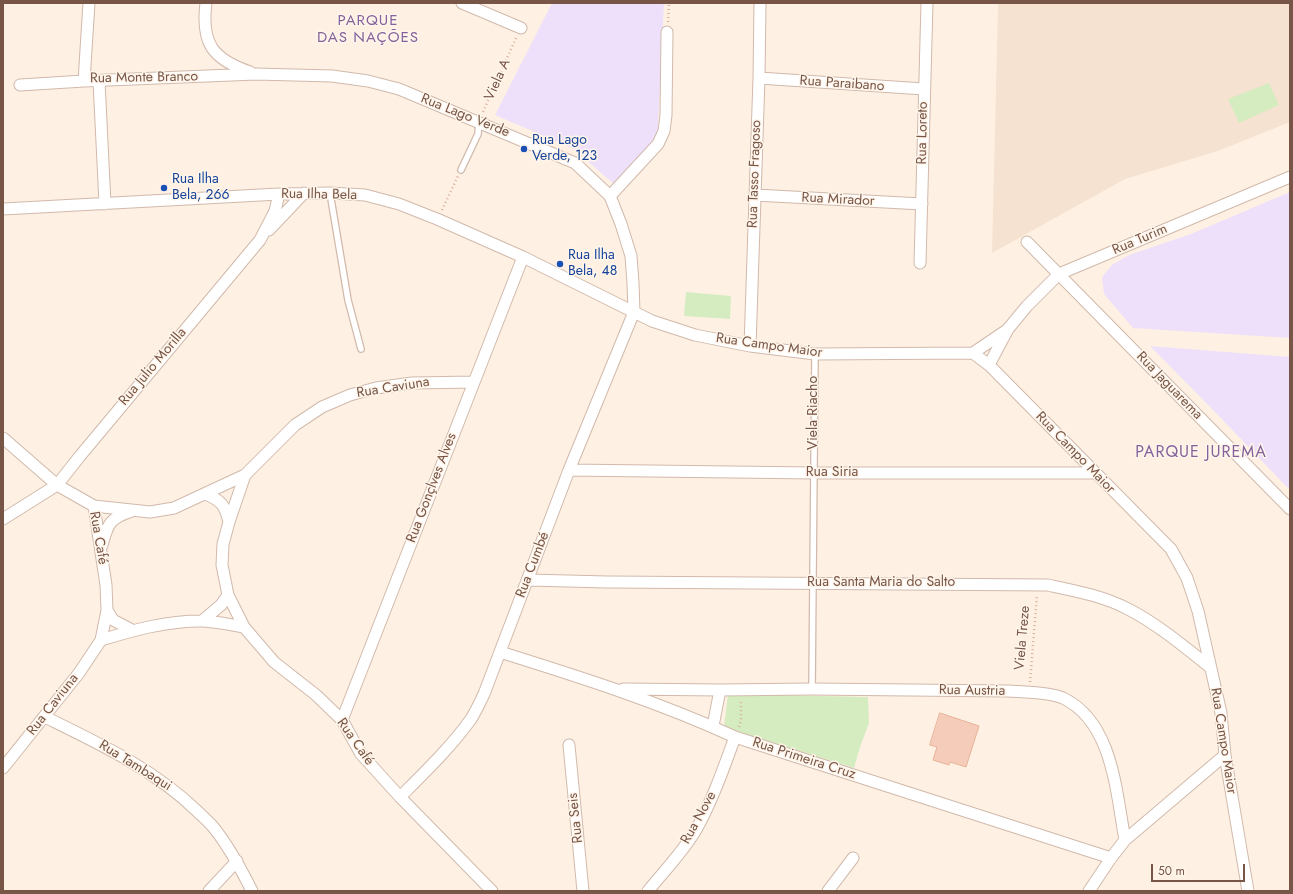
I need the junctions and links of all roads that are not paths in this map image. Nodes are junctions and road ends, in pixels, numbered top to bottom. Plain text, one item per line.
1 (89, 3) edge
2 (206, 3) edge
3 (462, 3) edge
4 (760, 3) edge
5 (927, 3) edge
6 (521, 28) road end
7 (667, 32) road end
8 (256, 74) junction
9 (759, 78) junction
10 (99, 81) junction
11 (84, 82) junction
12 (20, 84) dead end
13 (924, 89) junction
14 (479, 122) junction
15 (461, 170) road end
16 (1290, 177) edge
17 (304, 193) junction
18 (330, 193) junction
19 (279, 194) junction
20 (755, 195) junction
21 (610, 196) junction
22 (105, 204) junction
23 (922, 204) junction
24 (3, 209) edge
25 (260, 240) junction
26 (1027, 242) dead end
27 (524, 257) junction
28 (920, 263) dead end
29 (1059, 274) junction
30 (634, 312) junction
31 (1008, 329) junction
32 (750, 346) junction
33 (361, 349) dead end
34 (973, 353) junction
35 (815, 354) junction
36 (989, 365) junction
37 (474, 382) junction
38 (3, 438) edge
39 (569, 470) junction
40 (814, 473) junction
41 (1095, 473) junction
42 (245, 475) junction
43 (57, 485) junction
44 (205, 494) junction
45 (1278, 498) junction
46 (1290, 498) edge
47 (94, 506) junction
48 (1290, 509) edge
49 (134, 510) junction
50 (3, 519) edge
51 (229, 522) junction
52 (101, 549) junction
53 (528, 580) junction
54 (812, 583) junction
55 (228, 595) junction
56 (107, 610) junction
57 (202, 621) junction
58 (244, 627) junction
59 (132, 630) junction
60 (101, 640) junction
61 (500, 652) junction
62 (1211, 668) junction
63 (616, 689) junction
64 (812, 689) junction
65 (720, 690) junction
66 (44, 717) junction
67 (342, 720) junction
68 (712, 726) junction
69 (735, 737) junction
70 (569, 744) dead end
71 (1225, 755) junction
72 (3, 768) edge
73 (400, 797) junction
74 (1125, 840) junction
75 (853, 858) dead end
76 (1111, 858) junction
77 (237, 861) junction
78 (209, 891) edge
79 (252, 891) edge
80 (492, 891) edge
81 (583, 891) edge
82 (648, 891) edge
83 (828, 891) edge
84 (1089, 891) edge
85 (1248, 891) edge

1 - 11 street, Rua Monte Branco
2 - 8 street
3 - 6 street
4 - 9 street, Rua Tasso Fragoso
5 - 13 street, Rua Loreto
7 - 21 street
8 - 10 street, Rua Monte Branco
8 - 14 street, Rua Lago Verde
9 - 13 street, Rua Paraibano
9 - 20 street, Rua Tasso Fragoso
10 - 11 street, Rua Monte Branco
10 - 22 street
11 - 12 street
13 - 23 street, Rua Loreto
14 - 15 lane
14 - 21 street, Rua Lago Verde
16 - 29 street, Rua Turim
17 - 18 street, Rua Ilha Bela
17 - 19 street, Rua Ilha Bela
17 - 25 street
18 - 27 street, Rua Ilha Bela
18 - 33 lane
19 - 22 street, Rua Ilha Bela
19 - 25 street, Rua Julio Morilla
20 - 23 street, Rua Mirador
20 - 32 street, Rua Tasso Fragoso
21 - 30 street, Rua Lago Verde
22 - 24 street, Rua Ilha Bela
23 - 28 street, Rua Loreto
25 - 43 street, Rua Julio Morilla
26 - 29 street, Rua Jaguarema
27 - 30 street, Rua Ilha Bela
27 - 37 street, Rua Gonçlves Alves
29 - 31 street, Rua Turim
29 - 45 street, Rua Jaguarema
30 - 32 street, Rua Campo Maior
30 - 39 street, Rua Cumbé
31 - 34 street, Rua Turim
31 - 36 street, Rua Turim
32 - 35 street, Rua Campo Maior
34 - 35 street, Rua Campo Maior
34 - 36 street, Rua Campo Maior
35 - 40 lane, Viela Riacho
36 - 41 street, Rua Campo Maior
37 - 42 street, Rua Caviuna
37 - 67 street, Rua Gonçlves Alves
38 - 43 street, Rua Café
39 - 40 street, Rua Siria
39 - 53 street, Rua Cumbé
40 - 41 street, Rua Siria
40 - 54 lane, Viela Riacho
41 - 62 street, Rua Campo Maior
42 - 44 street, Rua Caviuna
42 - 51 street, Rua Caviuna
43 - 47 street, Rua Café
43 - 50 street, Rua Julio Morilla
44 - 49 street, Rua Caviuna
44 - 51 street
45 - 46 street
45 - 48 street, Rua Jaguarema
47 - 49 street, Rua Caviuna
47 - 52 street, Rua Café
49 - 52 street, Rua Caviuna
51 - 55 street, Rua Caviuna
52 - 56 street, Rua Café
53 - 54 street, Rua Santa Maria do Salto
53 - 61 street, Rua Cumbé
54 - 62 street, Rua Santa Maria do Salto
54 - 64 lane, Viela Riacho
55 - 57 street
55 - 58 street, Rua Caviuna
56 - 59 street
56 - 60 street, Rua Café
57 - 58 street
57 - 59 street
58 - 67 street, Rua Café
59 - 60 street
60 - 66 street, Rua Caviuna
61 - 63 street, Rua Primeira Cruz
61 - 73 street, Rua Cumbé
62 - 71 street, Rua Campo Maior
63 - 65 street, Rua Austria
63 - 68 street, Rua Primeira Cruz
64 - 65 street, Rua Austria
64 - 74 street, Rua Austria
65 - 68 street
66 - 72 street, Rua Caviuna
66 - 77 street, Rua Tambaqui
67 - 73 street, Rua Café
68 - 69 street, Rua Primeira Cruz
69 - 76 street, Rua Primeira Cruz
69 - 82 street, Rua Nove
70 - 81 street, Rua Seis
71 - 74 street
71 - 85 street, Rua Campo Maior
73 - 80 street, Rua Café
74 - 76 street
75 - 83 street
76 - 84 street
77 - 78 street
77 - 79 street, Rua Tambaqui

